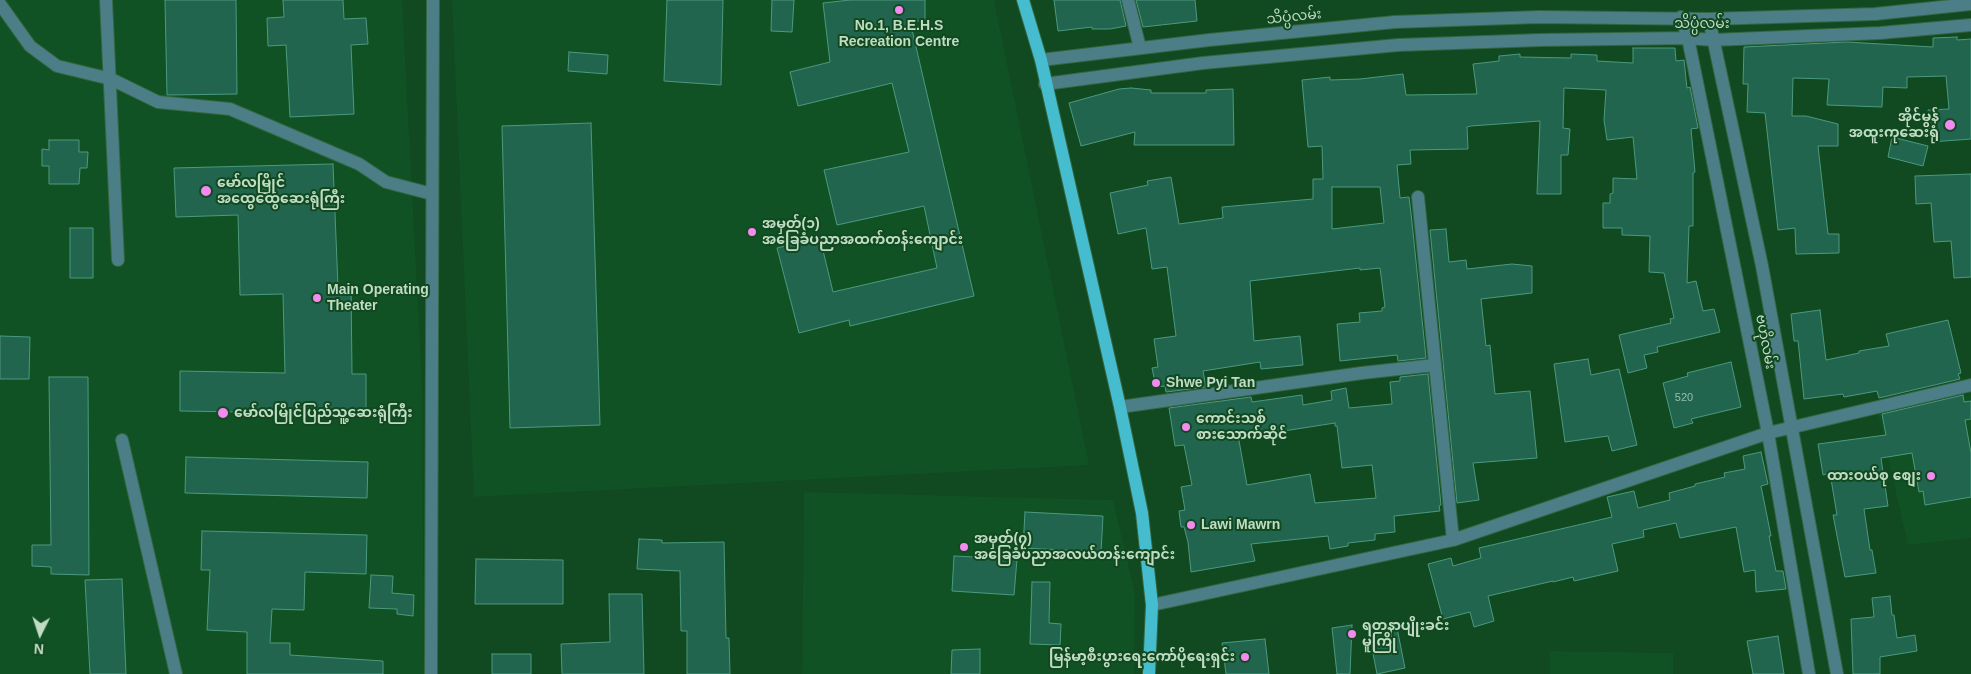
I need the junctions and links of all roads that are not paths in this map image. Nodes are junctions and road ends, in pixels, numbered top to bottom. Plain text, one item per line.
1 (106, 0) edge
2 (433, 0) edge
3 (1023, 0) edge
4 (1128, 0) edge
5 (0, 4) edge
6 (1971, 4) edge
7 (1681, 17) junction
8 (1709, 19) junction
9 (1971, 25) edge
10 (1688, 38) junction
11 (1713, 40) junction
12 (1140, 48) junction
13 (1041, 60) junction
14 (111, 79) junction
15 (1045, 84) junction
16 (432, 194) junction
17 (1418, 197) dead end
18 (118, 260) dead end
19 (1435, 365) junction
20 (1971, 385) edge
21 (1120, 407) junction
22 (1791, 428) junction
23 (1768, 433) junction
24 (122, 440) dead end
25 (1453, 540) junction
26 (1152, 605) junction
27 (176, 674) edge
28 (431, 674) edge
29 (1149, 674) edge
30 (1809, 674) edge
31 (1837, 674) edge

1 - 14 street
2 - 16 street
3 - 13 main road
4 - 12 street
5 - 14 street
6 - 8 street, သိပ္ပံလမ်း
7 - 8 street, သိပ္ပံလမ်း
7 - 10 street, ဗဟိုလမ်း
7 - 12 street, သိပ္ပံလမ်း
8 - 11 street, ဗဟိုလမ်း
9 - 11 street, သိပ္ပံလမ်း
10 - 11 street, သိပ္ပံလမ်း
10 - 15 street, သိပ္ပံလမ်း
10 - 23 street, ဗဟိုလမ်း
11 - 22 street, ဗဟိုလမ်း
12 - 13 street, သိပ္ပံလမ်း
13 - 15 main road
14 - 16 street
14 - 18 street
15 - 21 main road
16 - 28 street
17 - 19 street
19 - 21 street
19 - 25 street
20 - 22 street
21 - 26 main road
22 - 23 street
22 - 31 street, ဗဟိုလမ်း
23 - 25 street
23 - 30 street, ဗဟိုလမ်း
24 - 27 street
25 - 26 street
26 - 29 main road

